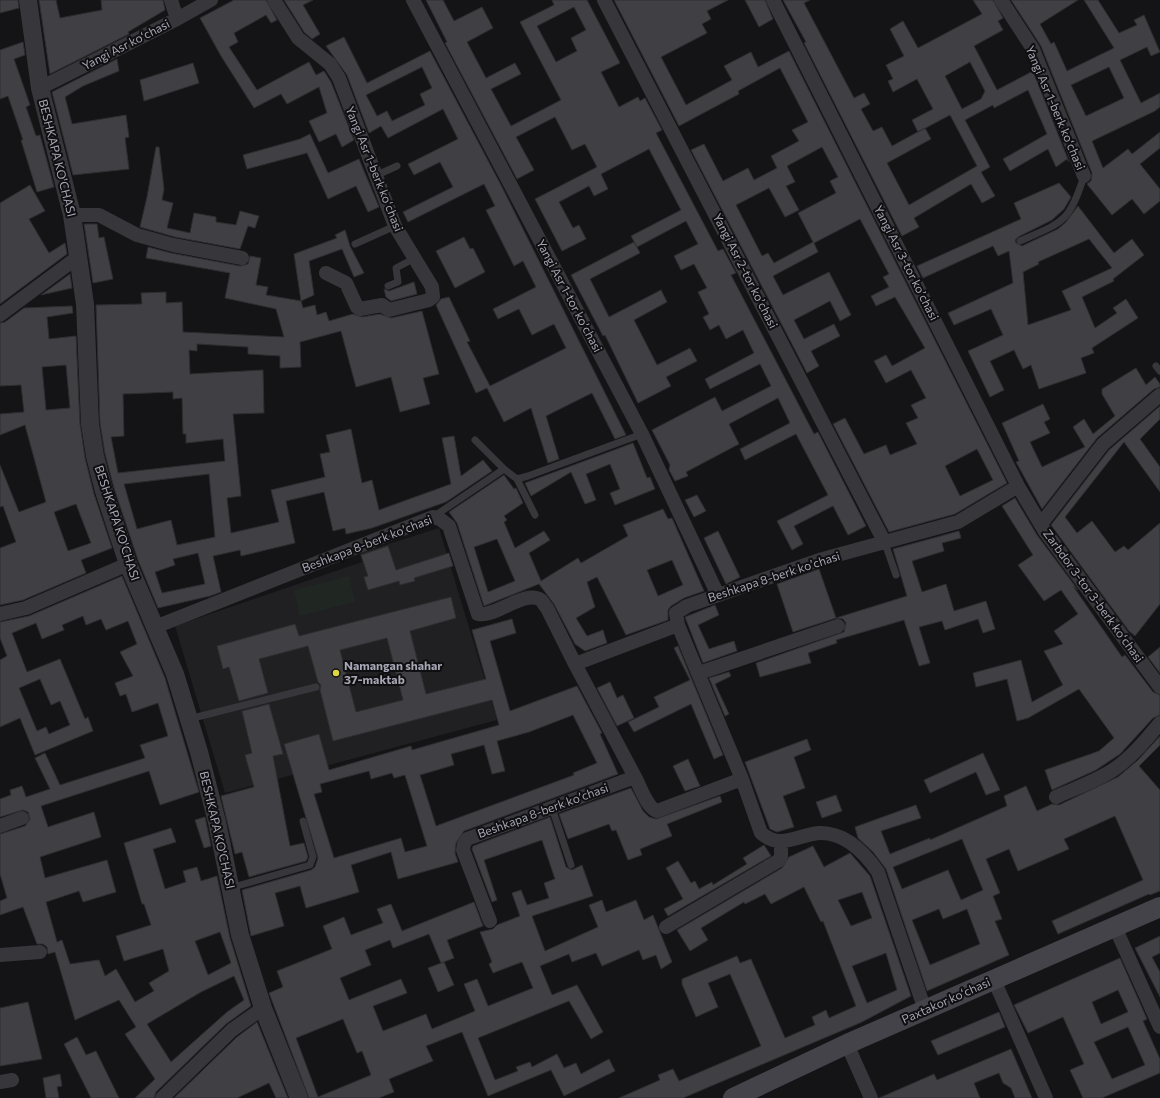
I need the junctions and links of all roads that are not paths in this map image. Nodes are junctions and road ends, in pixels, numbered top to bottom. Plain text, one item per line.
1 (28, 0) edge
2 (171, 0) edge
3 (211, 0) edge
4 (274, 0) edge
5 (413, 0) edge
6 (604, 0) edge
7 (773, 0) edge
8 (1001, 0) edge
9 (177, 19) junction
10 (40, 88) junction
11 (397, 166) dead end
12 (375, 176) junction
13 (1084, 176) joint
14 (72, 215) junction
15 (395, 226) junction
16 (1020, 241) dead end
17 (355, 244) dead end
18 (78, 257) junction
19 (242, 258) dead end
20 (415, 258) junction
21 (326, 273) dead end
22 (388, 286) dead end
23 (0, 315) edge
24 (1160, 396) edge
25 (642, 434) junction
26 (475, 440) dead end
27 (504, 469) junction
28 (517, 479) junction
29 (1018, 486) junction
30 (535, 514) dead end
31 (433, 517) junction
32 (1040, 524) junction
33 (885, 543) junction
34 (128, 564) junction
35 (896, 575) dead end
36 (718, 595) junction
37 (0, 614) edge
38 (678, 624) junction
39 (838, 626) dead end
40 (156, 627) junction
41 (575, 664) junction
42 (699, 673) junction
43 (316, 687) dead end
44 (1160, 687) edge
45 (189, 719) junction
46 (1160, 724) edge
47 (635, 777) junction
48 (742, 779) junction
49 (1056, 796) dead end
50 (552, 808) junction
51 (22, 818) dead end
52 (303, 822) dead end
53 (0, 826) edge
54 (781, 842) junction
55 (571, 865) dead end
56 (230, 888) junction
57 (1160, 907) edge
58 (490, 921) dead end
59 (666, 927) dead end
60 (1115, 927) junction
61 (40, 952) dead end
62 (0, 955) edge
63 (994, 980) junction
64 (263, 1008) junction
65 (925, 1010) junction
66 (1160, 1027) edge
67 (847, 1044) junction
68 (162, 1098) edge
69 (300, 1098) edge
70 (733, 1098) edge
71 (871, 1098) edge
72 (1046, 1098) edge

1 - 10 street, BESHKAPA KO'CHASI
2 - 9 street
3 - 9 street, Yangi Asr koʻchasi
4 - 12 street, Yangi Asr 1-berk koʻchasi
5 - 25 street, Yangi Asr 1-tor koʼchasi
6 - 33 street, Yangi Asr 2-tor koʼchasi
7 - 29 street, Yangi Asr 3-tor koʼchasi
8 - 13 street, Yangi Asr 1-berk koʻchasi
9 - 10 street, Yangi Asr koʻchasi
10 - 14 street, BESHKAPA KO'CHASI
11 - 12 lane
12 - 15 street, Yangi Asr 1-berk koʻchasi
13 - 16 lane
14 - 18 street, BESHKAPA KO'CHASI
14 - 19 street
15 - 17 lane
15 - 20 street, Yangi Asr 1-berk koʻchasi
18 - 23 street
18 - 34 street, BESHKAPA KO'CHASI
20 - 21 street, Yangi Asr 1-berk koʻchasi
20 - 22 lane
24 - 32 street
25 - 28 lane
25 - 36 street, Yangi Asr 1-tor koʼchasi
26 - 27 lane
27 - 28 lane
27 - 31 lane
28 - 30 lane
29 - 32 street, Yangi Asr 3-tor koʼchasi
29 - 33 street, Beshkapa 8-berk koʼchasi
31 - 40 street, Beshkapa 8-berk koʼchasi
31 - 41 street, Beshkapa 8-berk koʼchasi
32 - 44 street, Zarbdor 3-tor 3-berk koʻchasi
33 - 35 lane
33 - 36 street, Beshkapa 8-berk koʼchasi
34 - 37 street
34 - 40 street, BESHKAPA KO'CHASI
36 - 38 street, Beshkapa 8-berk koʼchasi
38 - 41 street
38 - 42 street
39 - 42 street
40 - 45 street, BESHKAPA KO'CHASI
41 - 47 street, Beshkapa 8-berk koʼchasi
42 - 48 street
43 - 45 lane
45 - 56 street, BESHKAPA KO'CHASI
46 - 49 street
47 - 48 street, Beshkapa 8-berk koʼchasi
47 - 50 street, Beshkapa 8-berk koʼchasi
48 - 54 street
50 - 55 lane
50 - 58 street, Beshkapa 8-berk koʼchasi
51 - 53 street
52 - 56 lane
54 - 59 street
54 - 65 street
56 - 64 street, BESHKAPA KO'CHASI
57 - 60 main road, Paxtakor koʻchasi
60 - 63 main road, Paxtakor koʻchasi
60 - 66 street
61 - 62 street
63 - 65 main road, Paxtakor koʻchasi
63 - 72 street
64 - 68 street
64 - 69 street, BESHKAPA KO'CHASI
65 - 67 main road, Paxtakor koʻchasi
67 - 70 main road, Paxtakor koʻchasi
67 - 71 street

